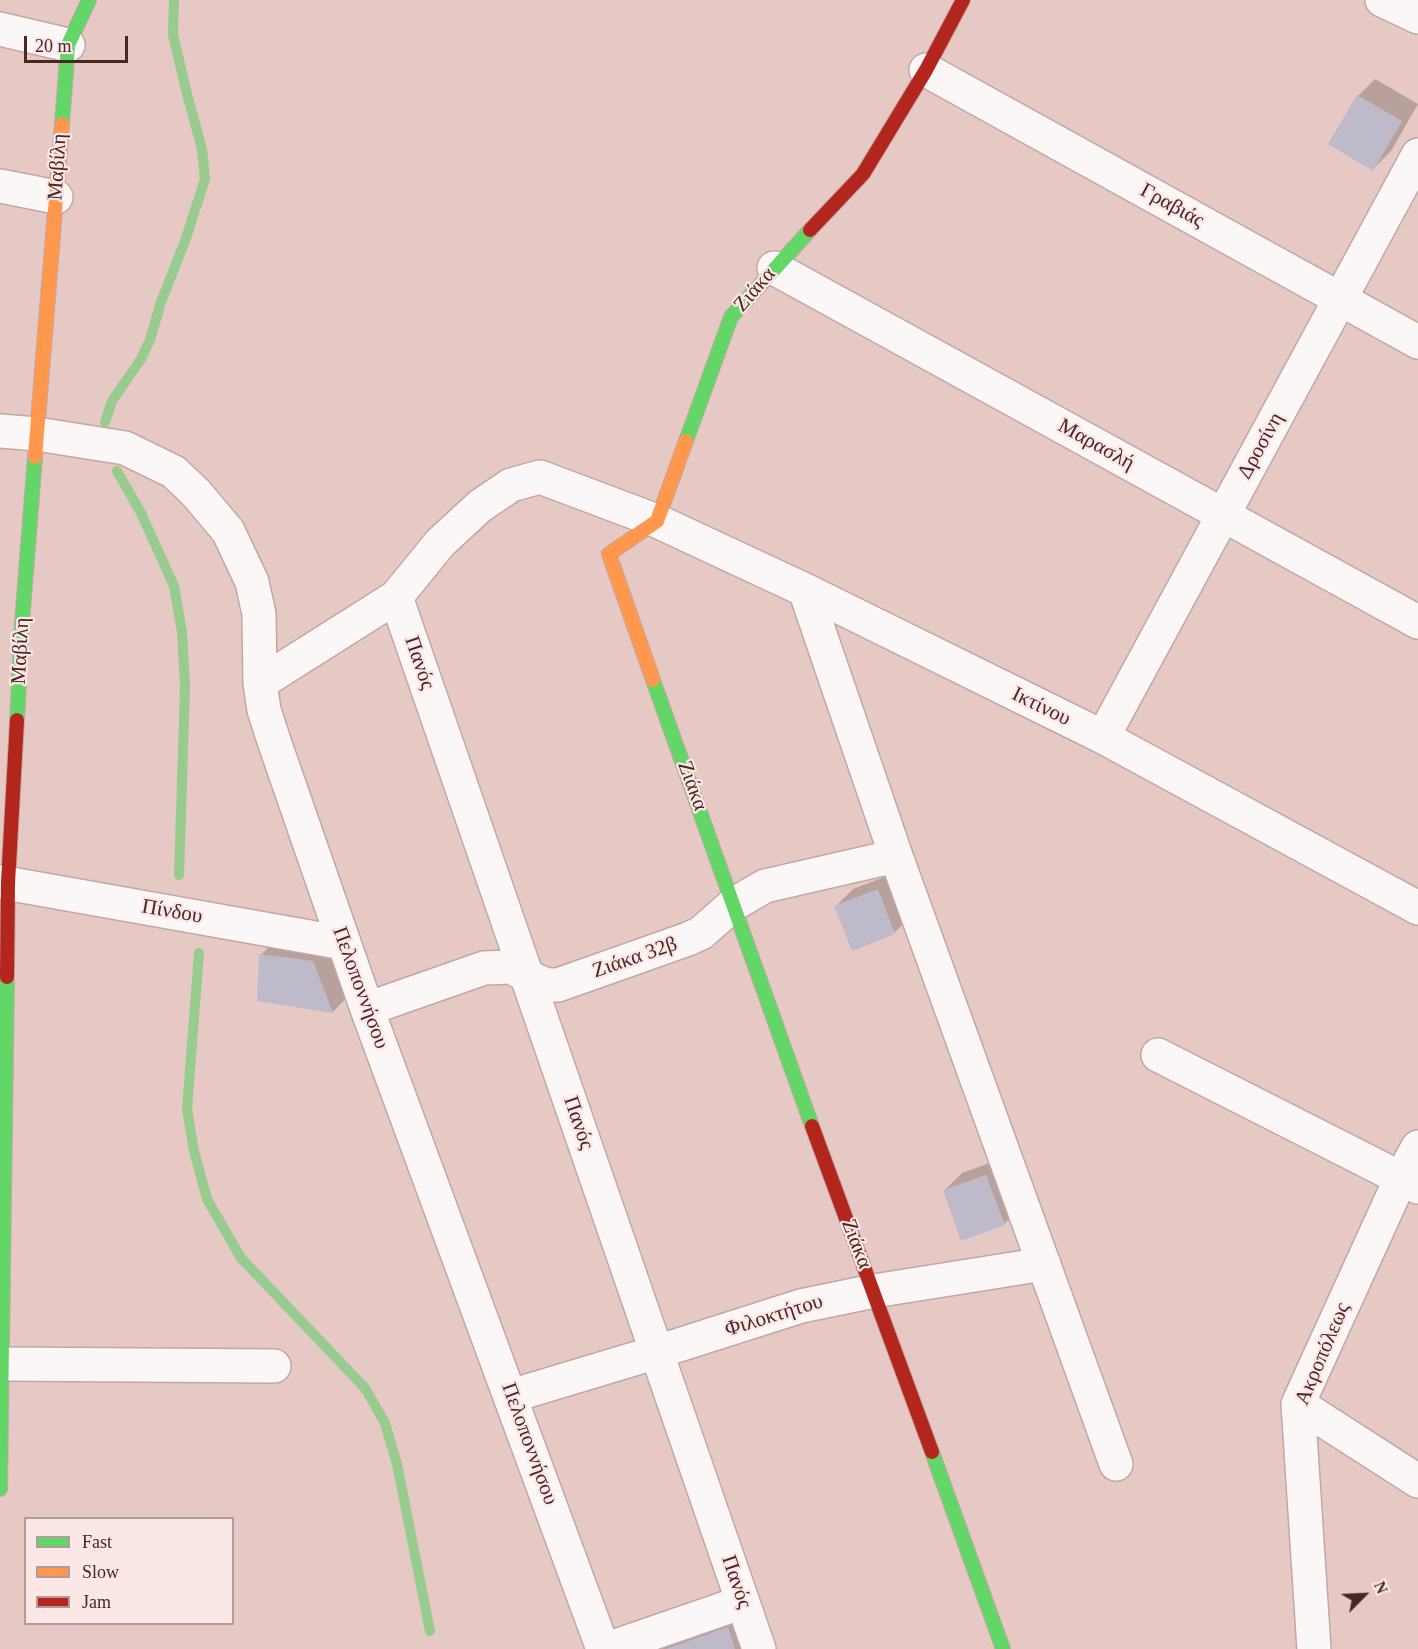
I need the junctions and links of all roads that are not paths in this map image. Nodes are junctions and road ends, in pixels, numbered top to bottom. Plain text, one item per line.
1 (89, 0) edge
2 (963, 0) edge
3 (1382, 0) edge
4 (1418, 17) edge
5 (0, 28) edge
6 (68, 45) junction
7 (926, 70) junction
8 (1418, 155) edge
9 (0, 186) edge
10 (56, 197) junction
11 (774, 268) junction
12 (1341, 300) junction
13 (1418, 342) edge
14 (0, 431) edge
15 (37, 434) junction
16 (1223, 515) junction
17 (657, 521) junction
18 (805, 590) junction
19 (396, 597) junction
20 (11, 622) edge
21 (1418, 622) edge
22 (260, 683) junction
23 (1103, 737) junction
24 (896, 856) junction
25 (4, 883) edge
26 (734, 904) junction
27 (1418, 908) edge
28 (343, 943) junction
29 (525, 973) junction
30 (367, 1009) junction
31 (1158, 1055) dead end
32 (1418, 1147) edge
33 (1409, 1183) edge
34 (2, 1238) edge
35 (1044, 1264) junction
36 (874, 1291) junction
37 (657, 1352) junction
38 (2, 1365) junction
39 (274, 1366) dead end
40 (511, 1396) junction
41 (1298, 1404) junction
42 (1116, 1464) dead end
43 (1418, 1481) edge
44 (0, 1489) edge
45 (743, 1602) junction
46 (605, 1649) edge
47 (759, 1649) edge
48 (1003, 1649) edge
49 (1314, 1649) edge

1 - 6 street, Μαβίλη
2 - 7 street, Ζιάκα
3 - 4 street
5 - 6 street
6 - 10 street, Μαβίλη
7 - 11 street, Ζιάκα
7 - 12 street, Γραβιάς
8 - 12 street, Δροσίνη
9 - 10 street
10 - 15 street, Μαβίλη
11 - 16 street, Μαρασλή
11 - 17 street, Ζιάκα
12 - 13 street, Γραβιάς
12 - 16 street, Δροσίνη
14 - 15 street, Πελοποννήσου
15 - 20 street, Μαβίλη
15 - 22 street, Πελοποννήσου
16 - 21 street, Μαρασλή
16 - 23 street, Δροσίνη
17 - 18 street, Ικτίνου
17 - 19 street, Ικτίνου
17 - 26 street, Ζιάκα
18 - 23 street, Ικτίνου
18 - 24 street
19 - 22 street, Ικτίνου
19 - 29 street, Πανός
20 - 25 street, Μαβίλη
22 - 28 street, Πελοποννήσου
23 - 27 street, Ικτίνου
24 - 26 street, Ζιάκα 32β
24 - 35 street
25 - 28 street, Πίνδου
25 - 34 street, Μαβίλη
26 - 29 street, Ζιάκα 32β
26 - 36 street, Ζιάκα
28 - 30 street, Πελοποννήσου
29 - 30 street, Ζιάκα 32β
29 - 37 street, Πανός
30 - 40 street, Πελοποννήσου
31 - 33 street
32 - 33 street, Ακροπόλεως
33 - 41 street, Ακροπόλεως
34 - 38 street, Μαβίλη
35 - 36 street, Φιλοκτήτου
35 - 42 street
36 - 37 street, Φιλοκτήτου
36 - 48 street, Ζιάκα
37 - 40 street, Φιλοκτήτου
37 - 45 street, Πανός
38 - 39 street
38 - 44 street, Μαβίλη
40 - 46 street, Πελοποννήσου
41 - 43 street
41 - 49 street, Ακροπόλεως
45 - 46 street
45 - 47 street, Πανός

